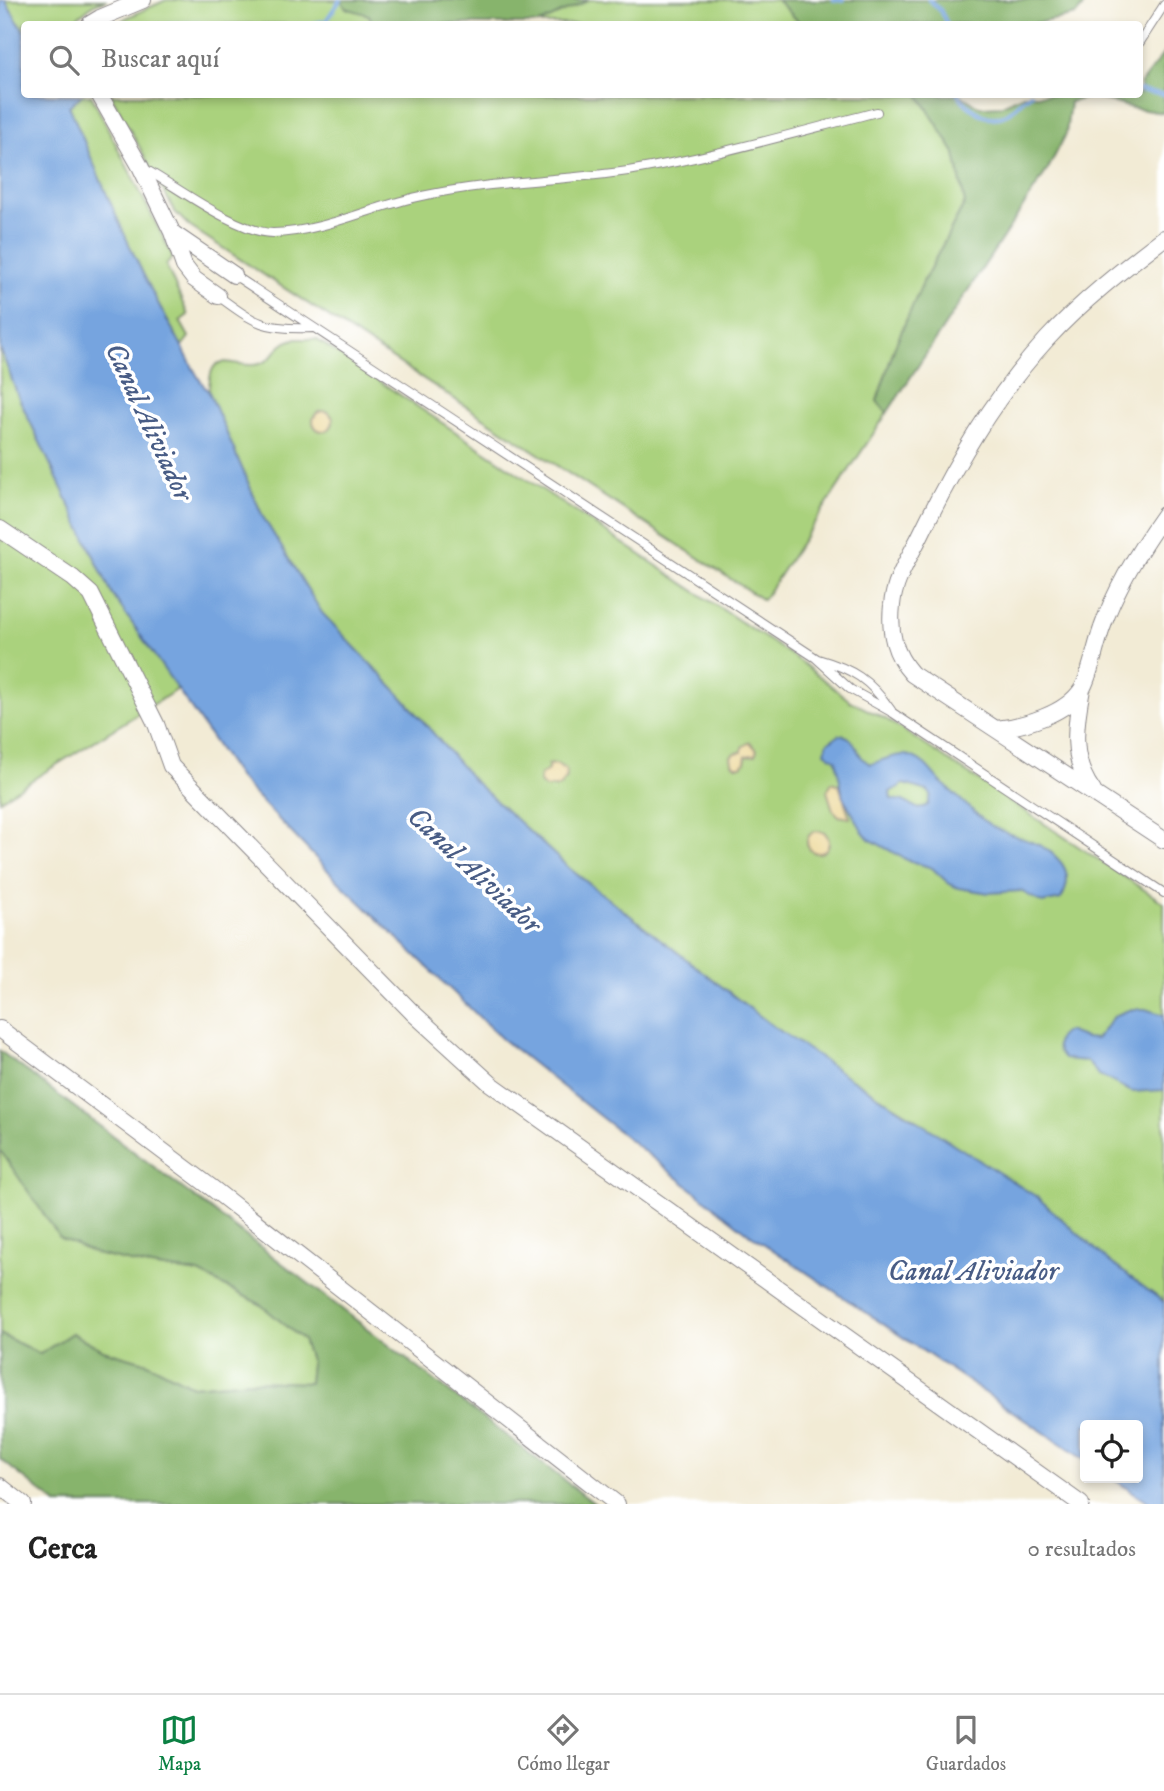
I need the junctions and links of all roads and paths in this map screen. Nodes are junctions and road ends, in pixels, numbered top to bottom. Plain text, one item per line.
1 (143, 0) edge
2 (1164, 5) edge
3 (95, 21) edge
4 (1143, 36) edge
5 (101, 98) edge
6 (877, 112) dead end
7 (140, 166) junction
8 (172, 232) junction
9 (1164, 238) edge
10 (228, 271) junction
11 (214, 293) junction
12 (313, 328) junction
13 (1164, 516) edge
14 (0, 529) edge
15 (816, 658) junction
16 (1082, 689) junction
17 (893, 713) junction
18 (996, 729) junction
19 (1095, 795) junction
20 (1164, 840) edge
21 (1164, 892) edge
22 (0, 1029) edge
23 (0, 1486) edge
24 (23, 1504) edge
25 (617, 1504) edge
26 (1082, 1504) edge

1 - 3 street
2 - 4 lane
5 - 7 street
6 - 7 lane
7 - 8 street
8 - 10 street
8 - 11 street
9 - 18 street
10 - 11 street
10 - 12 lane
11 - 12 lane
12 - 15 lane
13 - 16 street
14 - 26 street
15 - 17 lane
15 - 17 lane
16 - 18 street
16 - 19 street
17 - 21 lane
18 - 19 street
19 - 20 street
22 - 25 street
23 - 24 street

